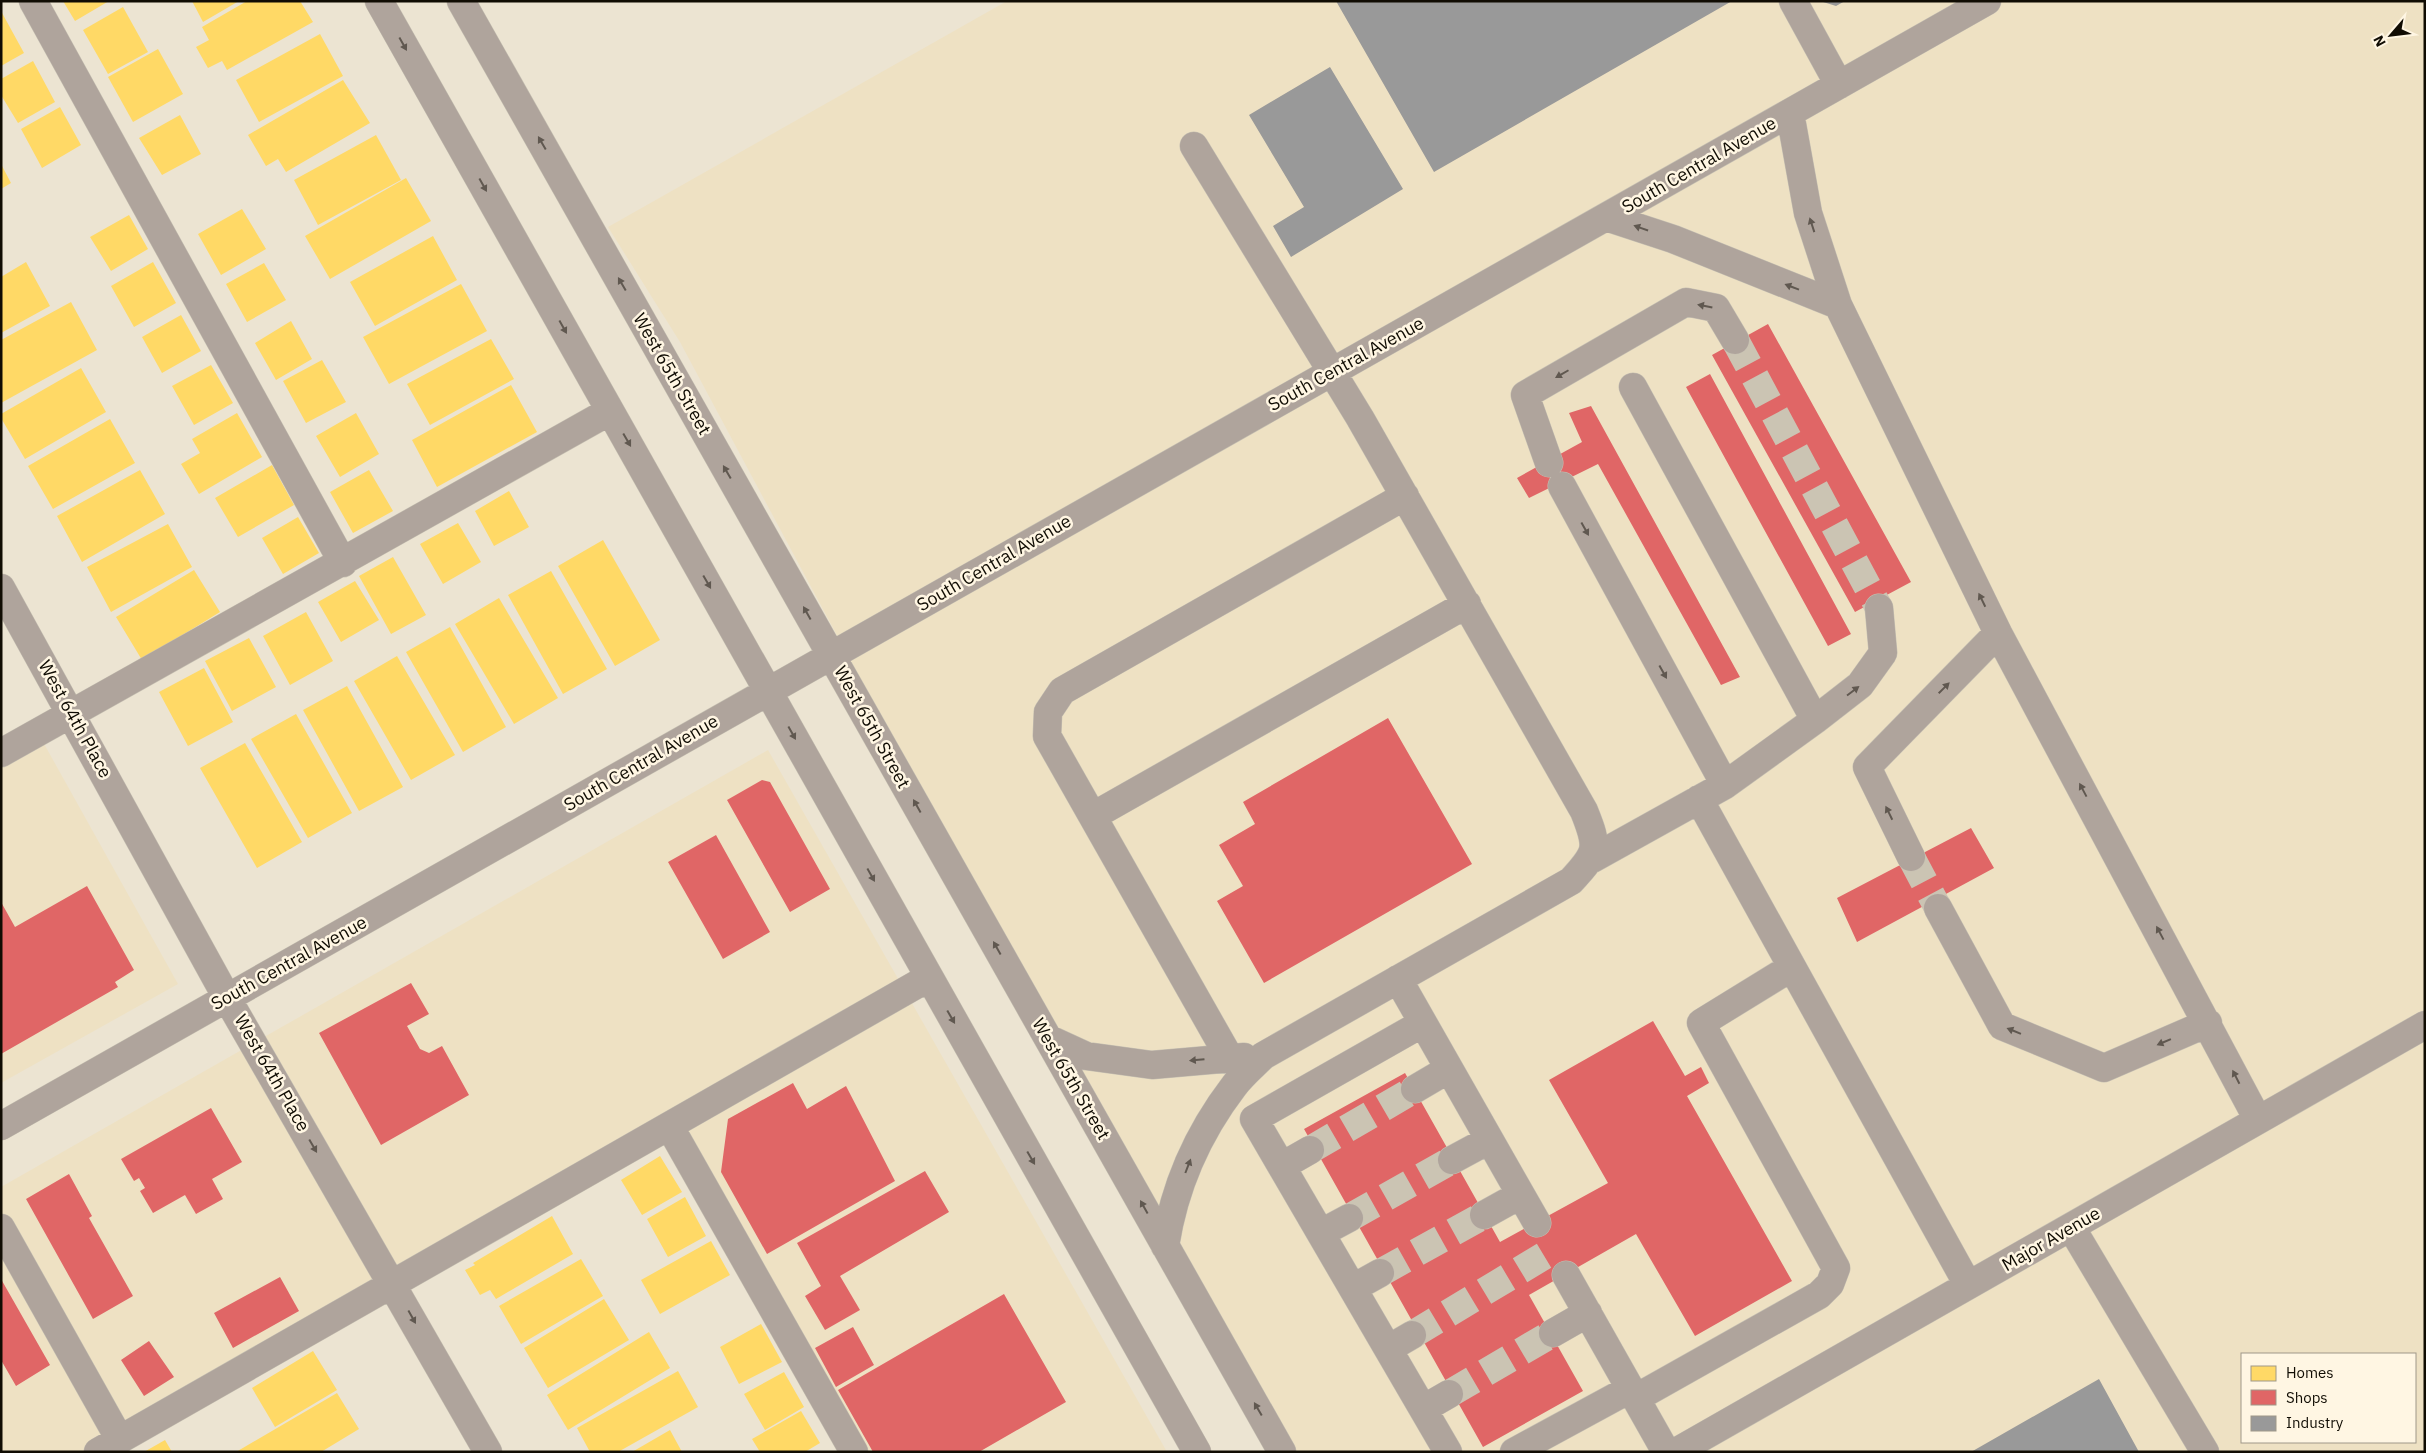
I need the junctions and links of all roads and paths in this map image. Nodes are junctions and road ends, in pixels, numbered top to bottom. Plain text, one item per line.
1 (33, 1) edge
2 (379, 1) edge
3 (461, 1) edge
4 (1793, 1) edge
5 (1978, 3) edge
6 (1839, 85) junction
7 (1790, 113) junction
8 (1194, 146) dead end
9 (1606, 217) junction
10 (1838, 305) junction
11 (1736, 340) tunnel mouth
12 (1331, 372) junction
13 (1633, 387) dead end
14 (610, 411) junction
15 (1405, 496) junction
16 (343, 563) junction
17 (1, 588) edge
18 (1467, 604) junction
19 (1879, 608) tunnel mouth
20 (1998, 633) junction
21 (832, 656) junction
22 (768, 691) junction
23 (72, 713) junction
24 (1814, 720) junction
25 (1, 754) edge
26 (1725, 785) junction
27 (1699, 799) junction
28 (1093, 816) junction
29 (1911, 857) tunnel mouth
30 (1592, 859) junction
31 (1938, 908) tunnel mouth
32 (1792, 967) junction
33 (928, 978) junction
34 (1398, 979) junction
35 (228, 998) junction
36 (1423, 1023) junction
37 (2208, 1023) junction
38 (2425, 1025) edge
39 (1049, 1039) junction
40 (1263, 1056) junction
41 (1229, 1057) junction
42 (1449, 1069) junction
43 (1234, 1085) junction
44 (1415, 1089) tunnel mouth
45 (1254, 1119) junction
46 (2258, 1120) junction
47 (1, 1126) edge
48 (670, 1127) junction
49 (1489, 1140) junction
50 (1310, 1150) tunnel mouth
51 (1452, 1160) tunnel mouth
52 (1282, 1166) junction
53 (1520, 1195) junction
54 (1484, 1215) tunnel mouth
55 (1349, 1218) tunnel mouth
56 (1537, 1223) dead end
57 (2071, 1227) junction
58 (1, 1228) edge
59 (1320, 1233) junction
60 (1165, 1246) junction
61 (1380, 1273) tunnel mouth
62 (1566, 1275) dead end
63 (394, 1284) junction
64 (1968, 1285) junction
65 (1353, 1288) junction
66 (1588, 1314) junction
67 (1553, 1333) tunnel mouth
68 (1412, 1335) tunnel mouth
69 (1388, 1349) junction
70 (1633, 1393) junction
71 (1449, 1394) tunnel mouth
72 (1423, 1409) junction
73 (109, 1447) edge
74 (488, 1452) edge
75 (854, 1452) edge
76 (1197, 1452) edge
77 (1282, 1452) edge
78 (1448, 1452) edge
79 (1514, 1452) edge
80 (1666, 1452) edge
81 (1676, 1452) edge
82 (2204, 1452) edge

1 - 16 street
2 -> 14 street
21 -> 3 street, West 65th Street
4 - 6 street
5 - 6 street, South Central Avenue
6 - 7 street, South Central Avenue
7 - 9 street, South Central Avenue
10 -> 7 street
8 - 12 street
10 -> 9 street
9 - 12 street, South Central Avenue
20 -> 10 street
11 -> 26 street
12 - 15 street
12 - 21 street, South Central Avenue
13 - 24 street
14 - 16 street
14 -> 22 street
15 - 18 street
15 - 28 street
16 - 23 street
17 - 23 street, West 64th Place
18 - 28 street
18 - 30 street
24 -> 19 street
29 -> 20 street
37 -> 20 street
21 - 22 street, South Central Avenue
39 -> 21 street, West 65th Street
22 -> 33 street
22 - 35 street, South Central Avenue
23 - 25 street
23 - 35 street, West 64th Place
24 - 26 street
26 - 27 street
27 - 30 street
27 - 32 street
28 - 41 street
30 - 34 street
37 -> 31 street
32 - 64 street
32 - 70 street
33 - 48 street
33 -> 76 street
34 - 36 street
34 - 40 street
35 - 47 street, South Central Avenue
35 -> 63 street, West 64th Place
36 - 42 street
36 - 45 street
46 -> 37 street
38 - 46 street, Major Avenue
41 -> 39 street
60 -> 39 street, West 65th Street
40 - 41 street
40 - 43 street
42 - 44 street
42 - 49 street
43 - 45 street
60 -> 43 street
45 - 52 street
46 - 57 street, Major Avenue
48 - 63 street
48 - 75 street
49 - 51 street
49 - 53 street
50 - 52 street
52 - 59 street
53 - 54 street
53 - 56 street
55 - 59 street
57 - 64 street, Major Avenue
57 - 82 street
58 - 73 street
59 - 65 street
77 -> 60 street, West 65th Street
61 - 65 street
62 - 66 street
63 - 73 street
63 -> 74 street, West 64th Place
64 - 81 street, Major Avenue
65 - 69 street
66 - 67 street
66 - 70 street
68 - 69 street
69 - 72 street
70 - 79 street
70 - 80 street
71 - 72 street
72 - 78 street

